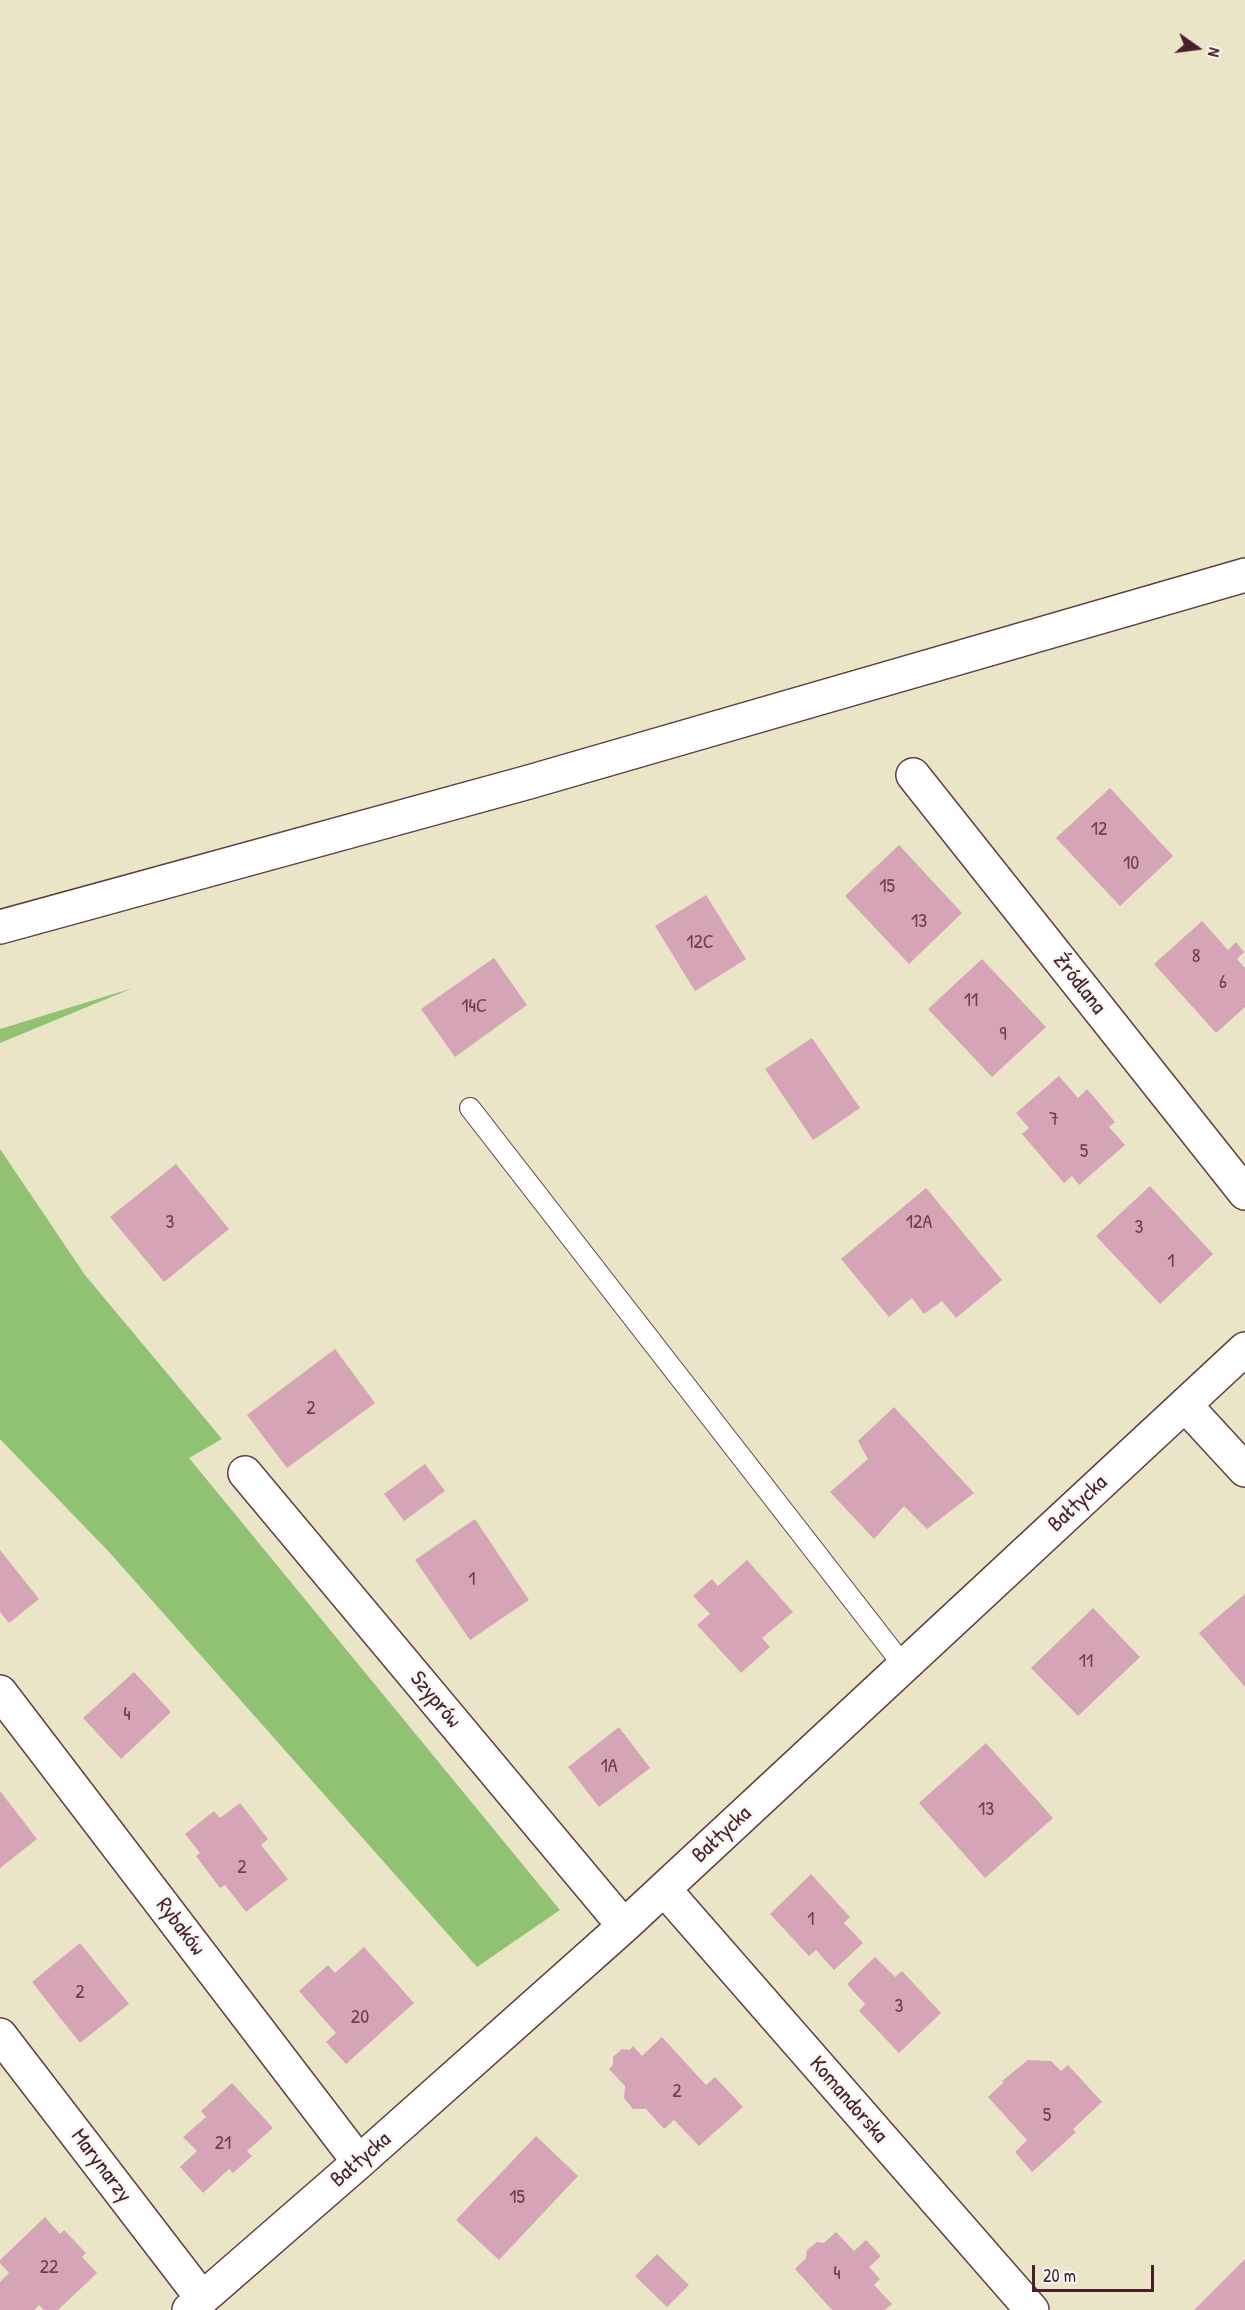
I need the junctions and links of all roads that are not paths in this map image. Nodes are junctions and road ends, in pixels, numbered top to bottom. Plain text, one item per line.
1 (1245, 575) edge
2 (913, 775) dead end
3 (0, 927) edge
4 (470, 1108) dead end
5 (1245, 1193) edge
6 (1245, 1349) edge
7 (1185, 1405) junction
8 (1245, 1470) edge
9 (245, 1473) dead end
10 (904, 1666) junction
11 (0, 1692) edge
12 (664, 1889) junction
13 (624, 1926) junction
14 (0, 2035) edge
15 (359, 2162) junction
16 (207, 2302) edge
17 (1032, 2310) edge

1 - 3 street
2 - 5 street, Źródlana
4 - 10 lane
6 - 7 street, Bałtycka
7 - 8 street
7 - 10 street, Bałtycka
9 - 13 street, Szyprów
10 - 12 street, Bałtycka
11 - 15 street, Rybaków
12 - 13 street, Bałtycka
12 - 17 street, Komandorska
13 - 15 street, Bałtycka
14 - 16 street, Marynarzy
15 - 16 street, Bałtycka

